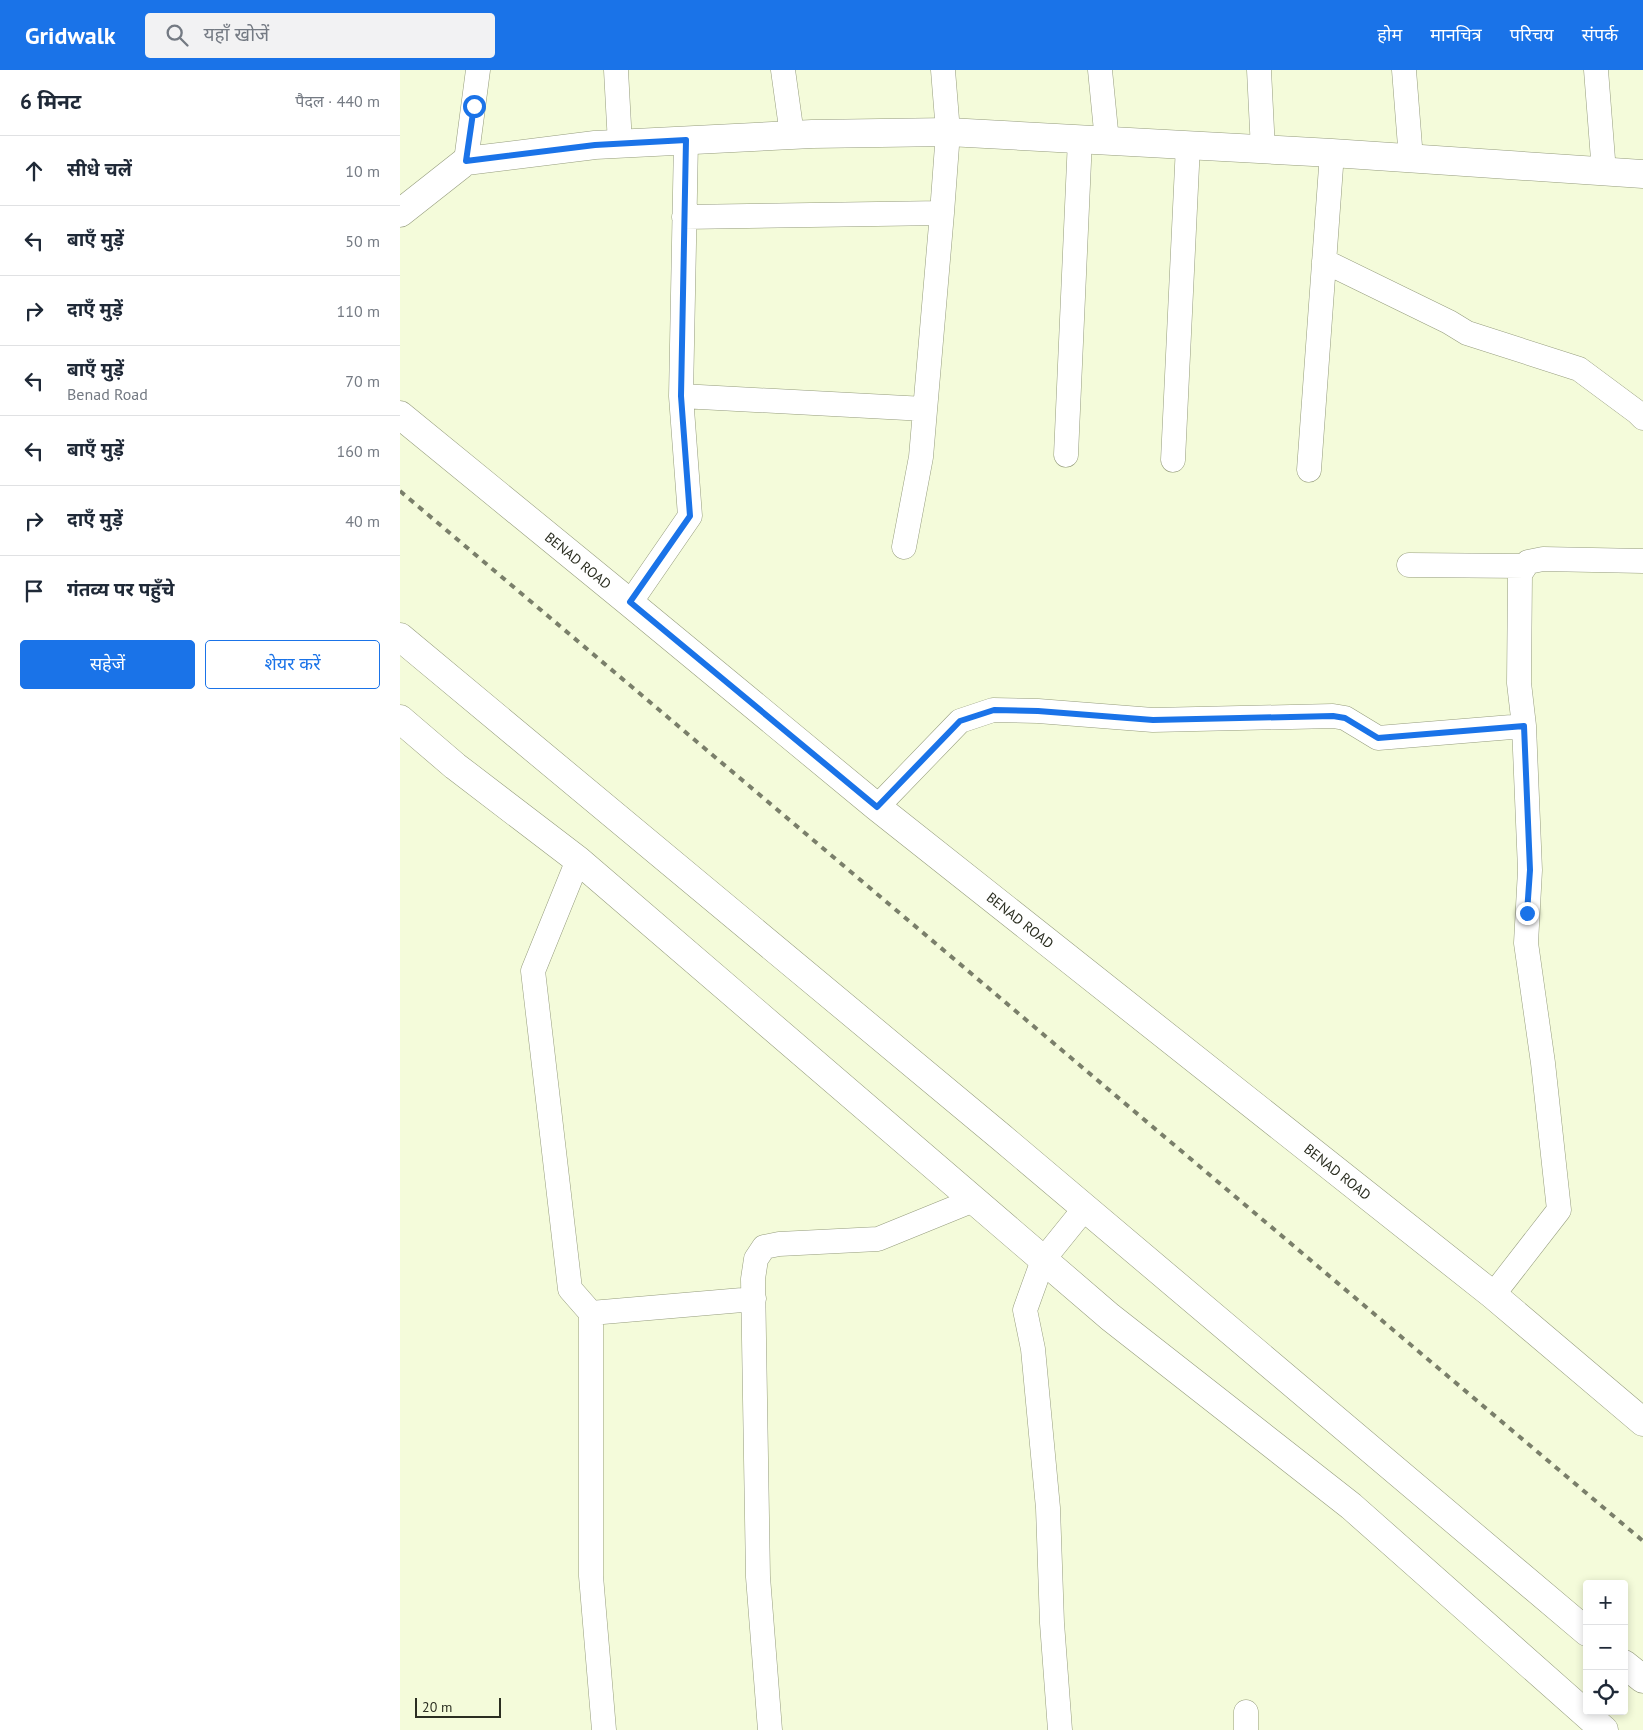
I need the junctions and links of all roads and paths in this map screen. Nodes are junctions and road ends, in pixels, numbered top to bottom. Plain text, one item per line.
1 (478, 70) edge
2 (616, 70) edge
3 (783, 70) edge
4 (943, 70) edge
5 (1100, 70) edge
6 (1259, 70) edge
7 (1404, 70) edge
8 (1596, 70) edge
9 (948, 132) junction
10 (792, 135) junction
11 (1080, 139) junction
12 (686, 140) junction
13 (1107, 141) junction
14 (620, 144) junction
15 (1188, 145) junction
16 (1263, 150) junction
17 (1332, 153) junction
18 (1411, 158) junction
19 (466, 161) junction
20 (1604, 172) junction
21 (1643, 174) edge
22 (400, 213) edge
23 (942, 214) junction
24 (684, 217) junction
25 (1324, 261) junction
26 (681, 396) junction
27 (926, 409) junction
28 (400, 415) edge
29 (1643, 418) edge
30 (1066, 455) dead end
31 (1172, 460) dead end
32 (1309, 470) dead end
33 (904, 547) dead end
34 (1643, 561) edge
35 (1409, 565) dead end
36 (1525, 566) junction
37 (630, 602) junction
38 (400, 637) edge
39 (400, 719) edge
40 (1524, 726) junction
41 (877, 807) junction
42 (578, 860) junction
43 (974, 1200) junction
44 (1085, 1208) junction
45 (1043, 1260) junction
46 (1493, 1295) junction
47 (754, 1299) junction
48 (591, 1313) junction
49 (1639, 1412) edge
50 (1583, 1629) edge
51 (1628, 1667) edge
52 (1643, 1680) edge
53 (604, 1730) edge
54 (770, 1730) edge
55 (1060, 1730) edge
56 (1604, 1730) edge

1 - 19 street
2 - 14 street
3 - 10 street
4 - 9 street
5 - 13 street
6 - 16 street
7 - 18 street
8 - 20 street
9 - 10 street
9 - 11 street
9 - 23 street
10 - 12 street
11 - 13 street
11 - 30 street
12 - 14 street
12 - 24 street
13 - 15 street
14 - 19 street
15 - 16 street
15 - 31 street
16 - 17 street
17 - 18 street
17 - 25 street
18 - 20 street
19 - 22 street
20 - 21 street
23 - 24 street
23 - 27 street
24 - 26 street
25 - 29 street
25 - 32 street
26 - 27 street
26 - 37 street
27 - 33 street
28 - 37 street, BENAD ROAD
34 - 36 street
35 - 36 street
36 - 40 street
37 - 41 street, BENAD ROAD
38 - 44 street
39 - 42 street
40 - 41 street
40 - 46 street
41 - 46 street, BENAD ROAD
42 - 43 street
42 - 48 street
43 - 45 street
43 - 47 street
44 - 45 street
44 - 50 street
45 - 55 street
45 - 56 street
46 - 49 street, BENAD ROAD
47 - 48 street
47 - 54 street
48 - 53 street
51 - 52 street

